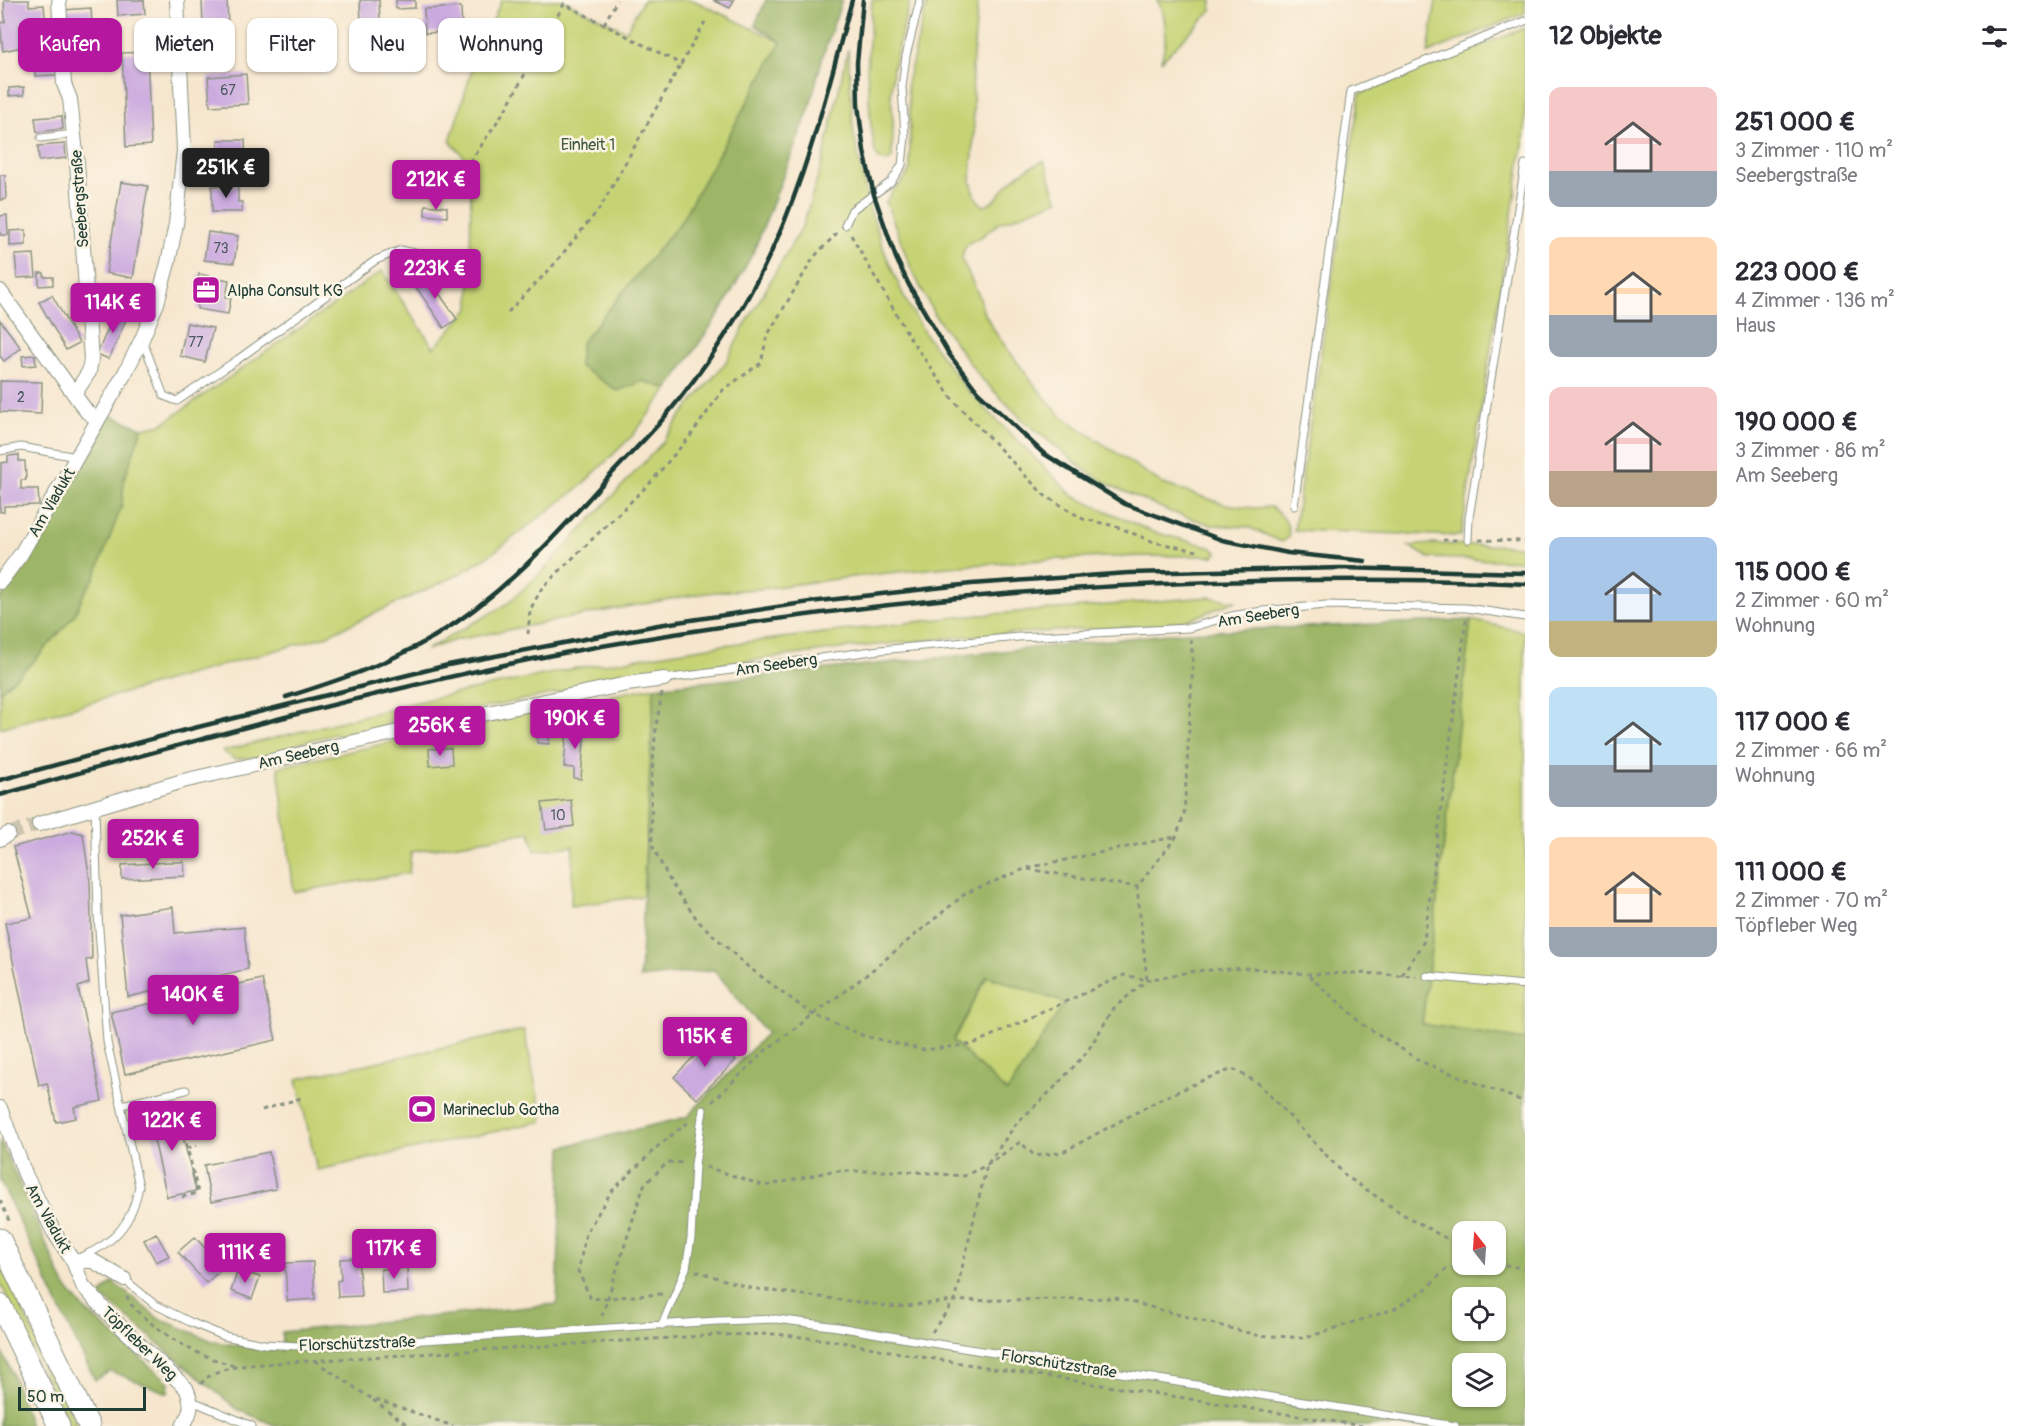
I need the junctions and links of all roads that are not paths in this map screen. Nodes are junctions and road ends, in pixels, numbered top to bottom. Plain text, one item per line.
1 (177, 0) edge
2 (920, 0) edge
3 (59, 2) dead end
4 (1525, 21) edge
5 (74, 134) junction
6 (41, 138) dead end
7 (1525, 164) edge
8 (845, 225) road end
9 (436, 258) dead end
10 (0, 291) edge
11 (142, 339) junction
12 (75, 393) junction
13 (97, 419) junction
14 (0, 451) edge
15 (77, 457) junction
16 (1294, 506) dead end
17 (1468, 540) road end
18 (0, 582) edge
19 (1525, 617) edge
20 (664, 679) joint
21 (95, 807) junction
22 (39, 824) tunnel mouth
23 (1427, 976) road end
24 (1525, 985) edge
25 (186, 1090) dead end
26 (122, 1105) junction
27 (0, 1108) edge
28 (703, 1110) road end
29 (0, 1239) edge
30 (74, 1260) junction
31 (124, 1279) joint
32 (0, 1304) edge
33 (662, 1325) junction
34 (192, 1401) junction
35 (59, 1426) edge
36 (89, 1426) edge
37 (183, 1426) edge
38 (252, 1426) edge
39 (1455, 1426) edge

1 - 11 street
2 - 8 lane
3 - 5 street, Seebergstraße
4 - 16 lane
5 - 6 lane
5 - 12 street, Seebergstraße
7 - 17 lane
9 - 11 lane
10 - 12 street
11 - 13 street
12 - 13 street
13 - 15 street, Am Viadukt
14 - 15 lane
15 - 18 street, Am Viadukt
19 - 20 lane, Am Seeberg
20 - 21 street, Am Seeberg
21 - 22 street, Am Seeberg
21 - 26 lane
23 - 24 lane
25 - 26 lane
26 - 30 lane
27 - 30 street, Am Viadukt
28 - 33 lane
29 - 36 main road
30 - 31 street, Florschützstraße
30 - 34 street, Töpfleber Weg
31 - 33 lane, Florschützstraße
32 - 35 main road
33 - 39 lane, Florschützstraße
34 - 37 street
34 - 38 lane

